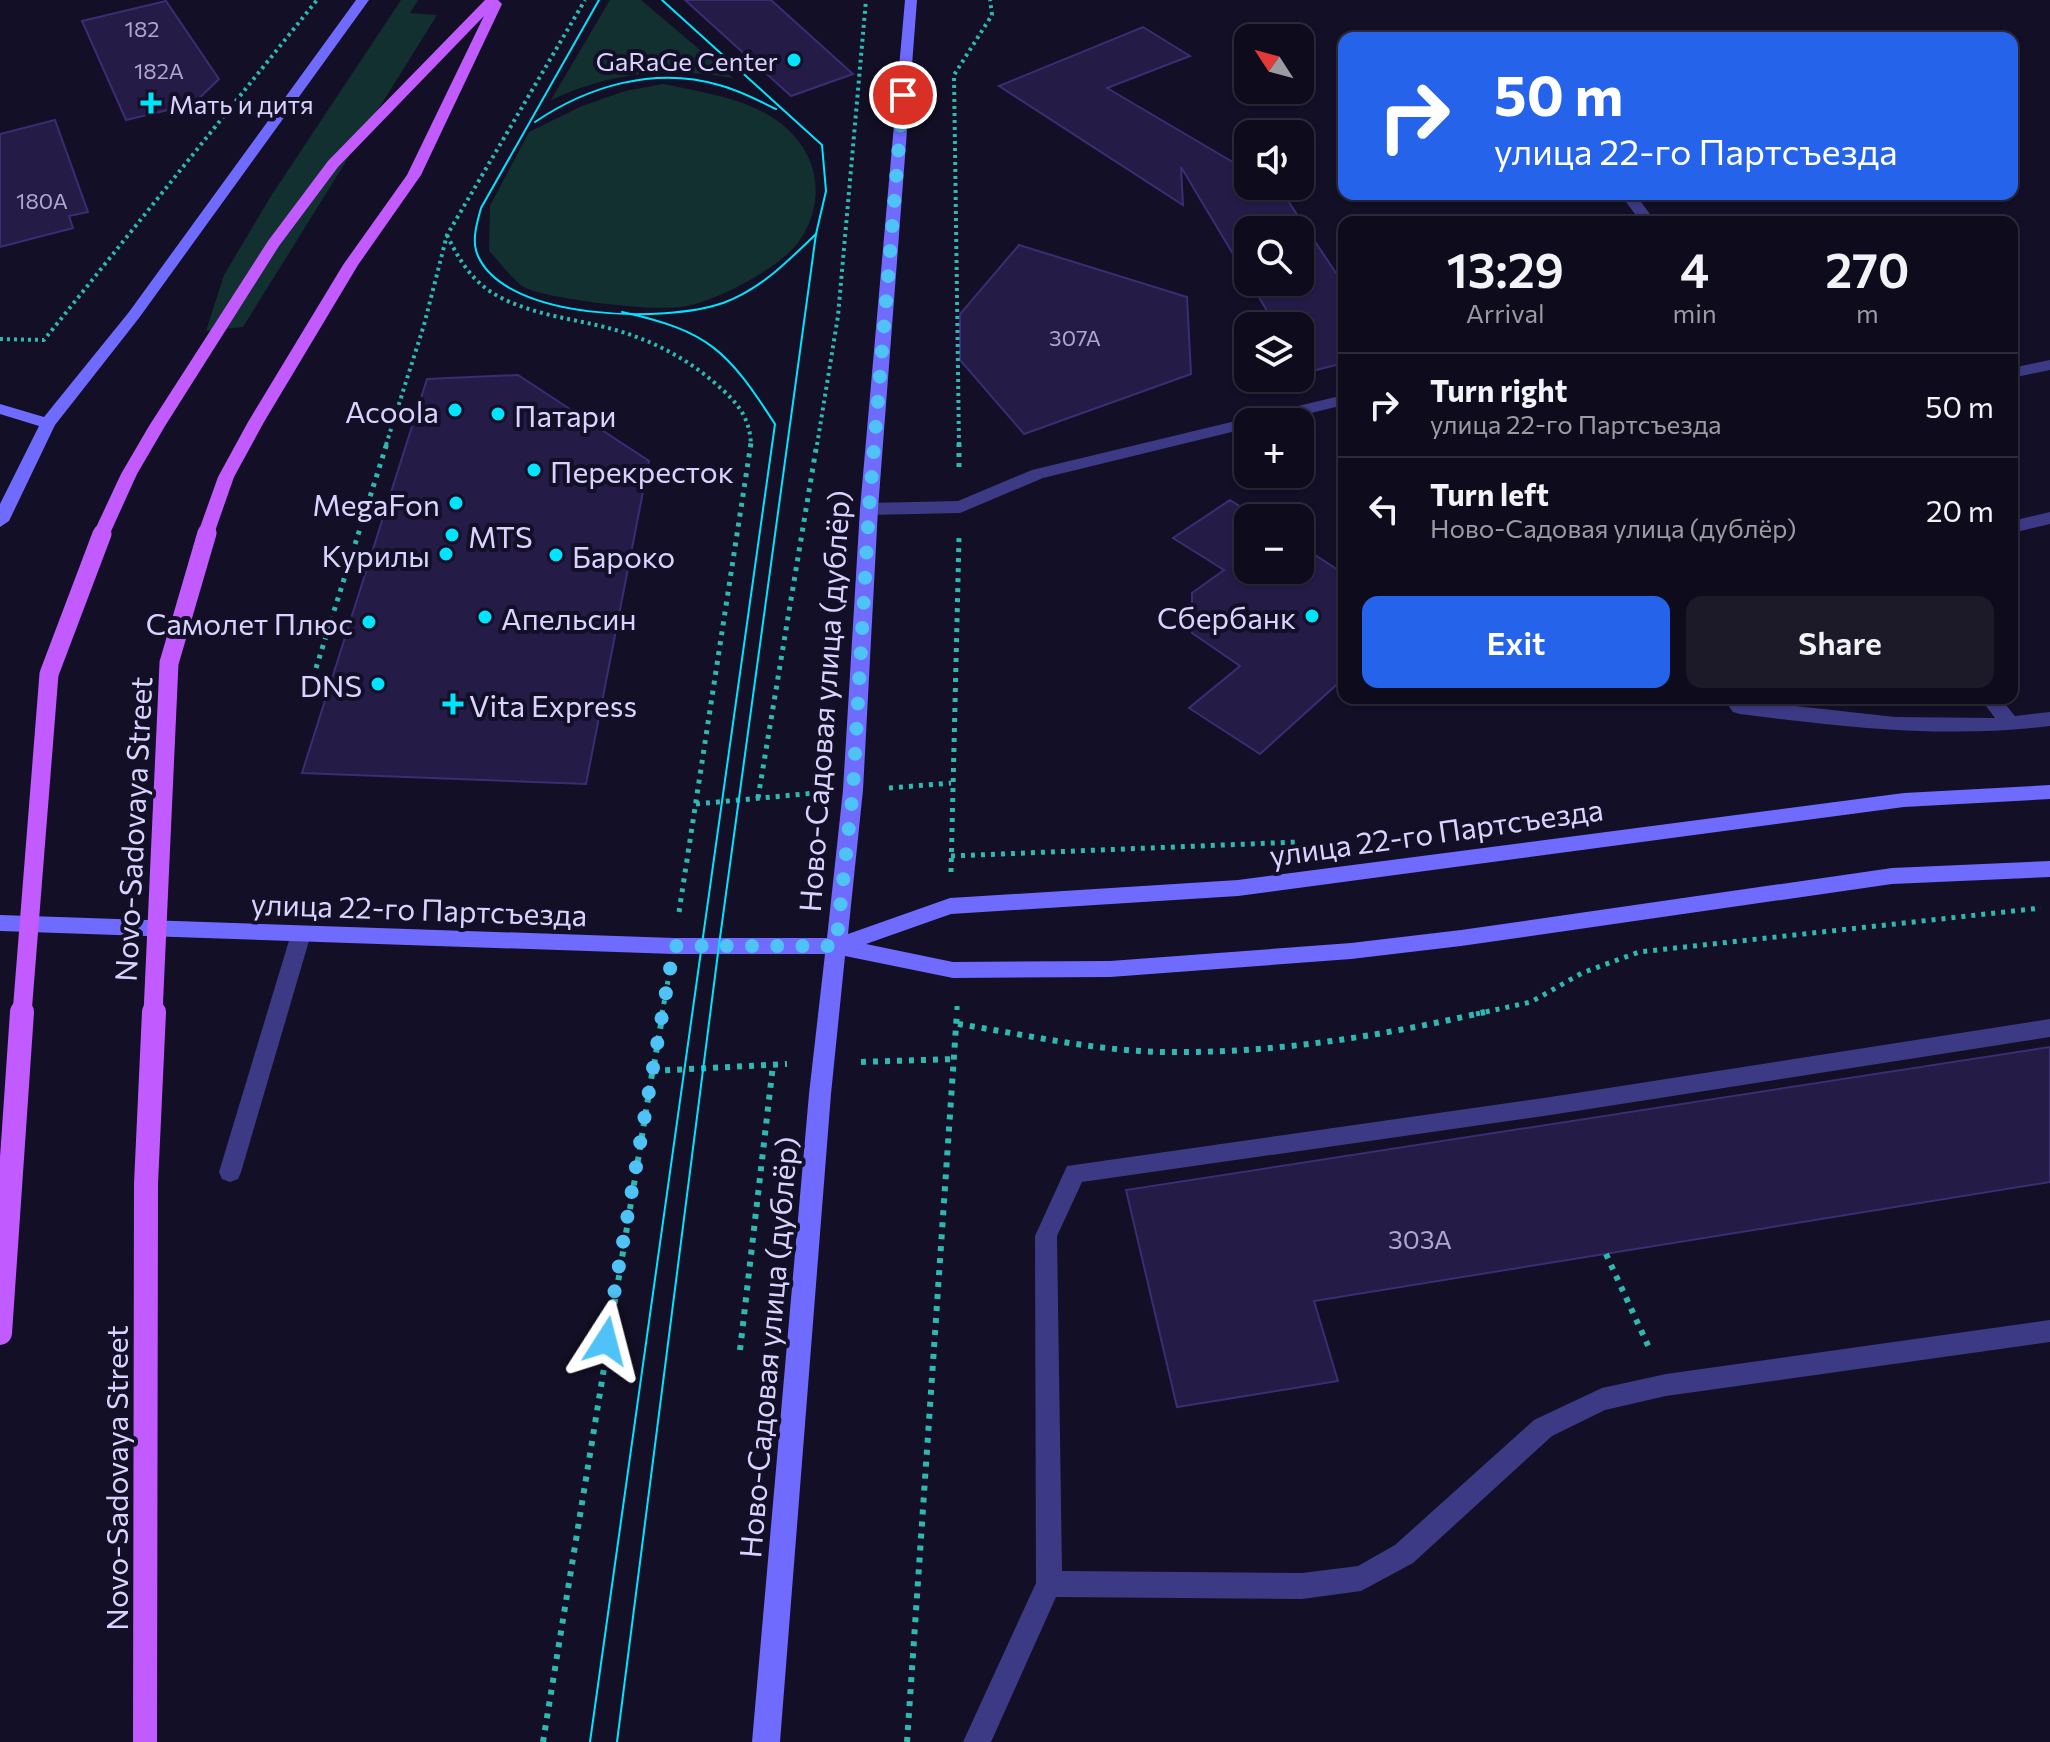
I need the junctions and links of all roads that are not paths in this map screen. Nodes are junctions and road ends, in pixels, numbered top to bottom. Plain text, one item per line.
1 (363, 0) edge
2 (492, 0) edge
3 (498, 0) edge
4 (911, 0) edge
5 (1632, 200) edge
6 (1644, 216) edge
7 (2050, 365) edge
8 (2018, 372) edge
9 (1338, 401) edge
10 (1310, 408) edge
11 (0, 409) edge
12 (48, 423) junction
13 (1234, 426) edge
14 (869, 509) junction
15 (2050, 518) edge
16 (0, 521) edge
17 (2018, 526) edge
18 (1737, 704) edge
19 (1994, 704) edge
20 (2050, 719) edge
21 (2012, 725) junction
22 (2050, 792) edge
23 (2050, 869) edge
24 (0, 923) edge
25 (301, 934) junction
26 (836, 946) junction
27 (2050, 1028) edge
28 (230, 1172) dead end
29 (2050, 1331) edge
30 (0, 1333) edge
31 (1049, 1584) junction
32 (145, 1742) edge
33 (766, 1742) edge
34 (977, 1742) edge

1 - 12 main road
2 - 30 main road, bridge
3 - 32 main road, Novo-Sadovaya Street, bridge
4 - 14 main road, Ново-Садовая улица (дублёр)
5 - 6 lane
7 - 8 lane
9 - 10 lane
11 - 12 main road
12 - 16 main road
13 - 14 lane
14 - 26 main road, Ново-Садовая улица (дублёр)
15 - 17 lane
18 - 21 lane
19 - 21 lane
20 - 21 lane
22 - 26 main road, улица 22-го Партсъезда
23 - 26 main road, улица 22-го Партсъезда
24 - 25 main road, улица 22-го Партсъезда
25 - 26 main road, улица 22-го Партсъезда
25 - 28 lane
26 - 33 main road, Ново-Садовая улица (дублёр)
27 - 31 lane
29 - 31 lane
31 - 34 lane

